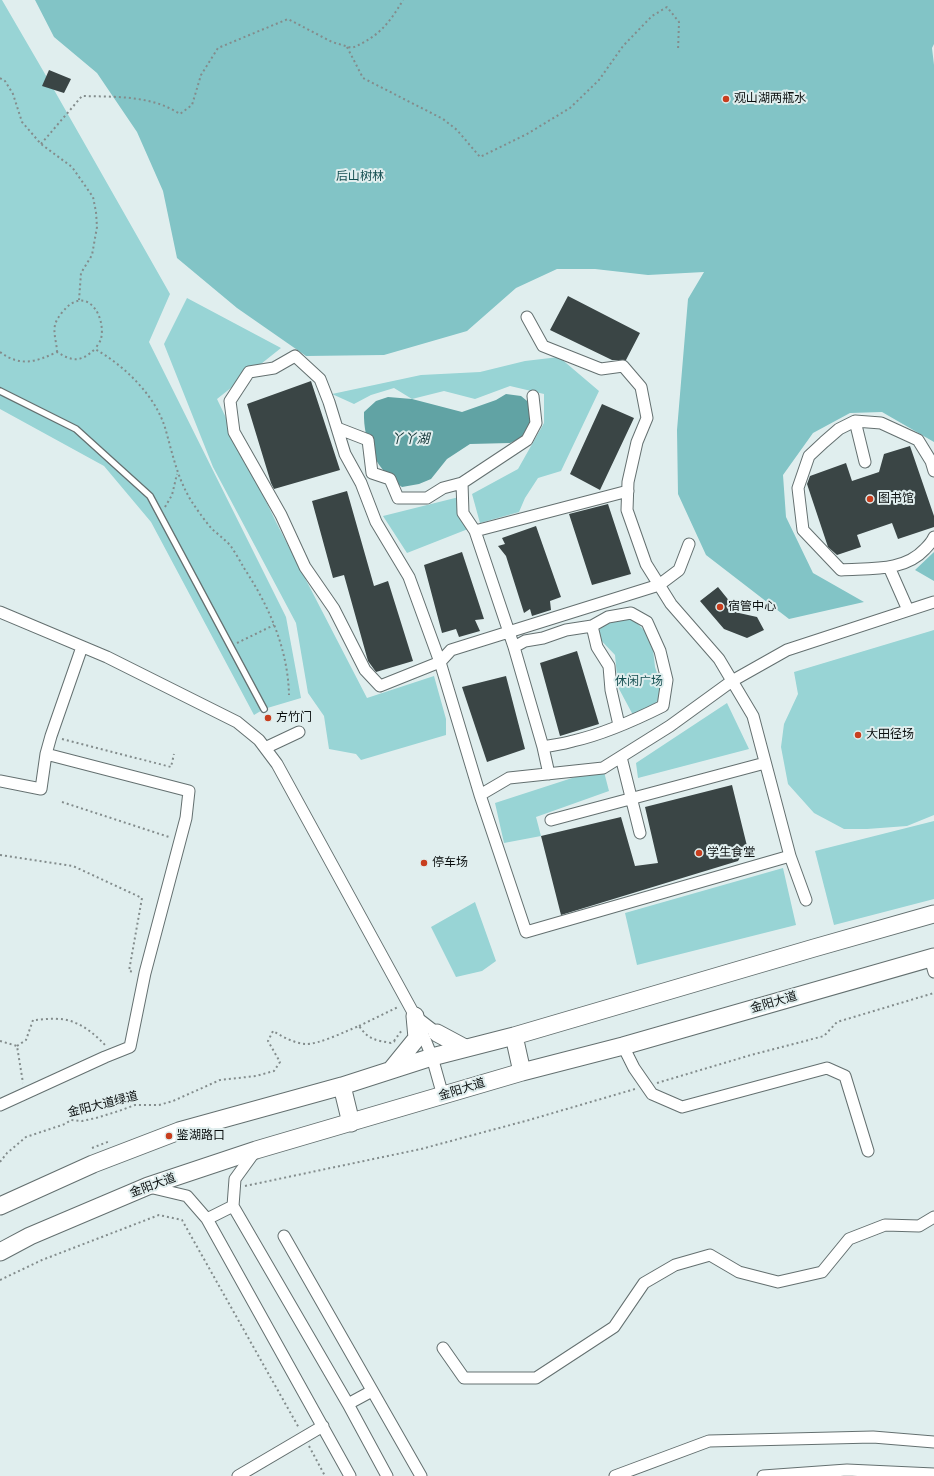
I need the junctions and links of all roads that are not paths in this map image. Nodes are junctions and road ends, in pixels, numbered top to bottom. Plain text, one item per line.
1 (527, 317) dead end
2 (0, 391) edge
3 (533, 396) dead end
4 (855, 421) junction
5 (337, 428) junction
6 (865, 462) dead end
7 (934, 470) edge
8 (462, 483) junction
9 (628, 491) junction
10 (475, 531) junction
11 (934, 537) edge
12 (688, 544) dead end
13 (889, 567) junction
14 (659, 585) junction
15 (934, 602) edge
16 (908, 610) junction
17 (0, 612) edge
18 (592, 626) junction
19 (509, 632) junction
20 (82, 647) junction
21 (514, 647) junction
22 (440, 662) junction
23 (732, 681) junction
24 (264, 709) dead end
25 (619, 725) junction
26 (298, 732) dead end
27 (543, 746) junction
28 (265, 748) junction
29 (46, 754) junction
30 (621, 757) junction
31 (765, 763) junction
32 (549, 774) junction
33 (0, 781) edge
34 (480, 795) junction
35 (551, 820) dead end
36 (640, 833) dead end
37 (790, 856) junction
38 (806, 900) dead end
39 (934, 914) edge
40 (933, 962) edge
41 (415, 1016) junction
42 (437, 1033) joint
43 (514, 1036) junction
44 (623, 1046) junction
45 (465, 1048) junction
46 (432, 1057) junction
47 (391, 1070) junction
48 (522, 1072) junction
49 (342, 1086) junction
50 (443, 1096) junction
51 (0, 1105) edge
52 (351, 1123) junction
53 (256, 1150) junction
54 (868, 1151) dead end
55 (148, 1186) junction
56 (0, 1206) edge
57 (233, 1206) junction
58 (934, 1217) edge
59 (207, 1219) junction
60 (284, 1236) dead end
61 (0, 1252) edge
62 (443, 1348) dead end
63 (372, 1391) junction
64 (348, 1404) junction
65 (323, 1426) junction
66 (934, 1442) edge
67 (934, 1474) edge
68 (238, 1476) edge
69 (350, 1476) edge
70 (387, 1476) edge
71 (421, 1476) edge
72 (615, 1476) edge
73 (763, 1476) edge

1 - 9 street
2 - 24 lane
3 - 8 street
4 - 6 street
4 - 7 street
4 - 13 street
5 - 8 street
5 - 22 street
5 - 22 street
8 - 10 street
9 - 10 street
9 - 14 street
10 - 19 street
11 - 13 street
12 - 14 street
13 - 16 street
14 - 19 street
14 - 23 street
15 - 16 street
16 - 23 street
17 - 20 street
18 - 21 street
18 - 25 street
18 - 25 street
19 - 21 street
19 - 22 street
20 - 28 street
20 - 29 street
21 - 27 street
22 - 34 street
23 - 30 street
23 - 31 street
25 - 27 street
26 - 28 street
27 - 32 street
28 - 41 street
29 - 33 street
29 - 51 street
30 - 32 street
30 - 36 street
31 - 35 street
31 - 37 street
32 - 34 street
34 - 37 street
37 - 38 street
39 - 43 main road
40 - 44 main road, 金阳大道
41 - 42 street
41 - 46 street
41 - 47 main road
42 - 45 main road
43 - 45 main road
43 - 48 main road
44 - 48 main road, 金阳大道
44 - 54 street
45 - 46 main road
46 - 47 main road
46 - 50 street
47 - 49 main road
48 - 50 main road, 金阳大道
49 - 52 main road
49 - 56 main road
50 - 52 main road, 金阳大道
52 - 53 main road, 金阳大道
53 - 55 main road, 金阳大道
53 - 57 street
55 - 59 street
55 - 61 main road, 金阳大道
57 - 59 street
57 - 64 street
58 - 62 street
59 - 65 street
60 - 63 street
63 - 64 street
63 - 71 street
64 - 70 street
65 - 68 street
65 - 69 street
66 - 72 street
67 - 73 street

